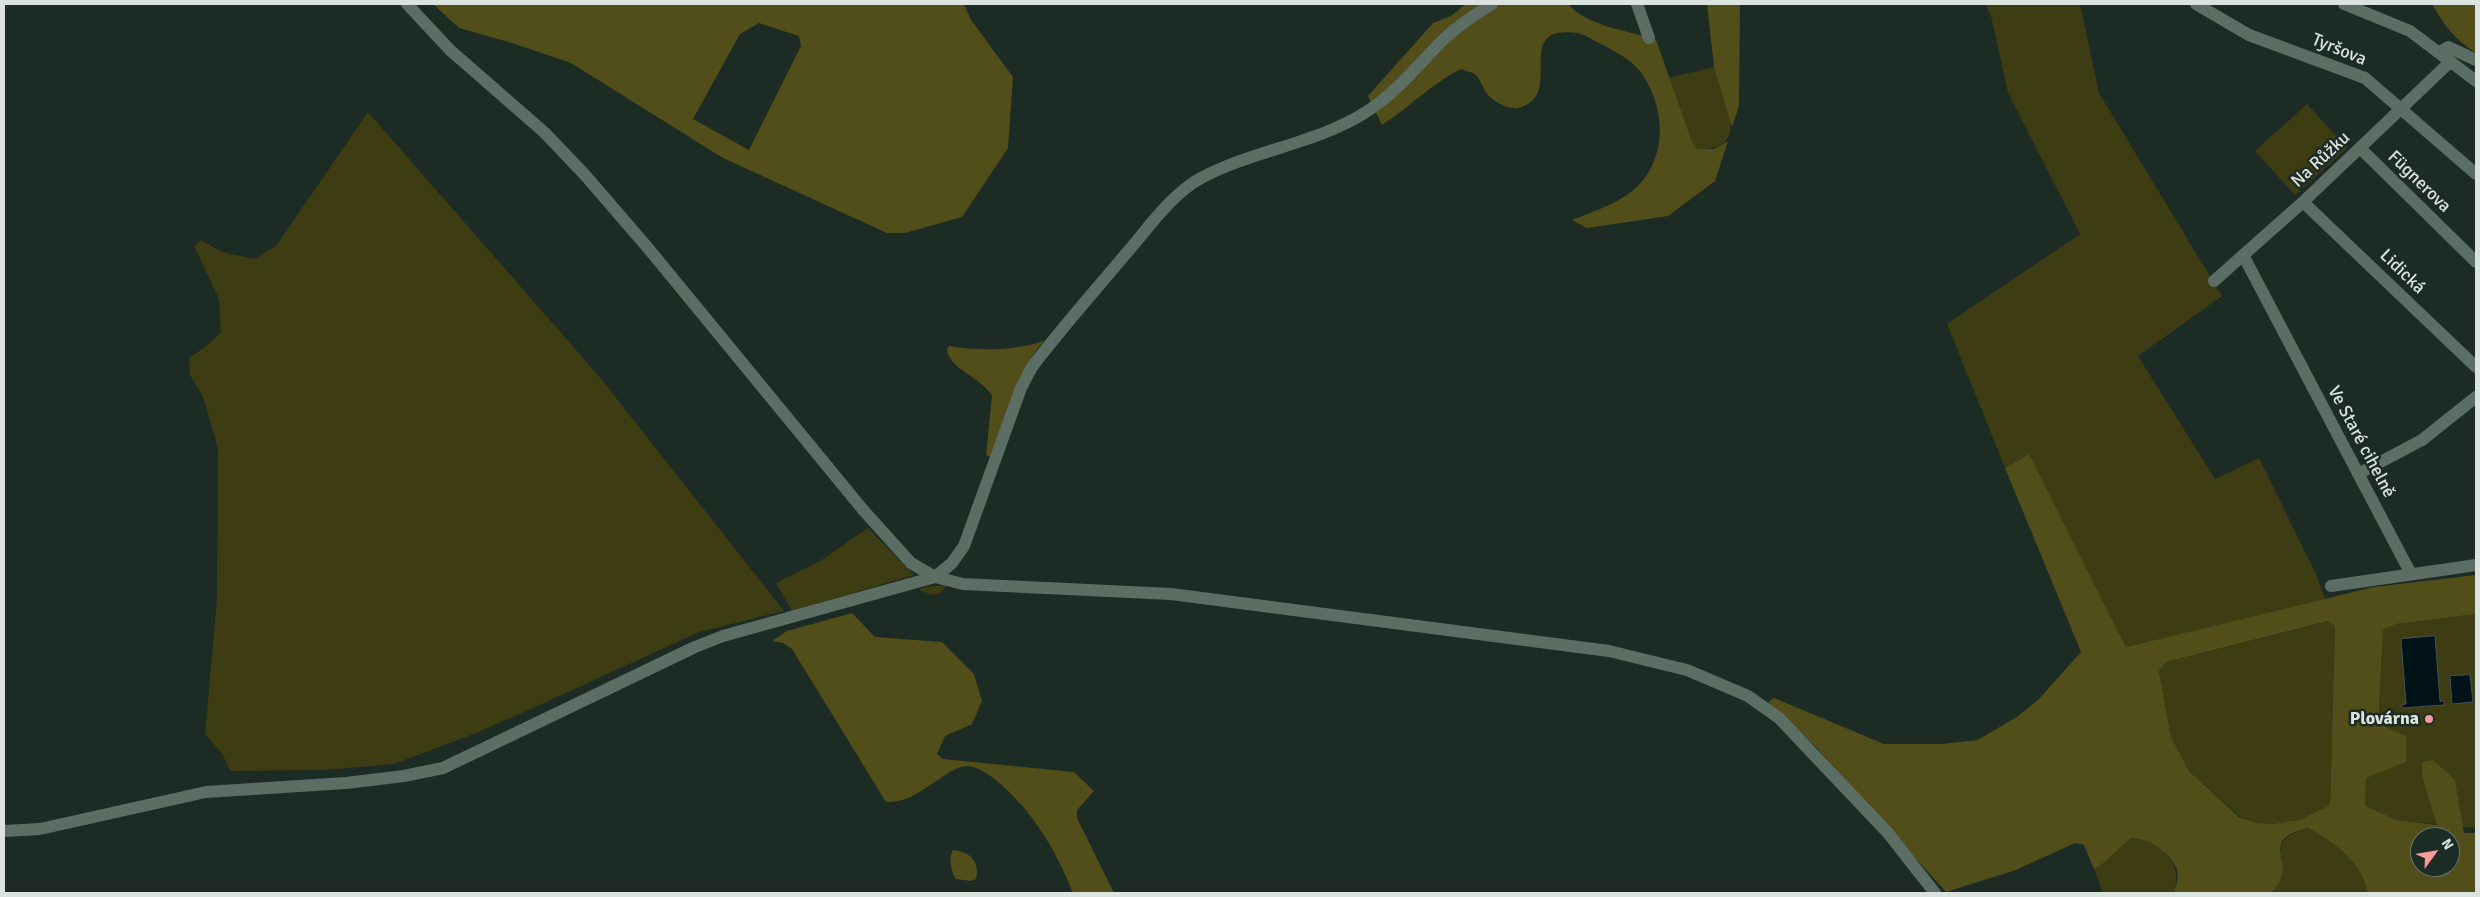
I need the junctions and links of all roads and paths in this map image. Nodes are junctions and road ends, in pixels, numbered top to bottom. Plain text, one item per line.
1 (407, 4) edge
2 (1492, 4) edge
3 (1637, 4) edge
4 (2196, 4) edge
5 (2344, 4) edge
6 (1649, 38) dead end
7 (2440, 52) junction
8 (2476, 60) edge
9 (2450, 62) junction
10 (2476, 81) edge
11 (2400, 110) junction
12 (2360, 148) junction
13 (2476, 174) edge
14 (2303, 202) junction
15 (2243, 254) junction
16 (2476, 262) edge
17 (2214, 281) dead end
18 (2476, 367) edge
19 (2476, 397) edge
20 (2358, 474) junction
21 (2476, 565) edge
22 (2411, 574) junction
23 (935, 577) junction
24 (2332, 586) dead end
25 (4, 831) edge
26 (1935, 893) edge

1 - 23 street
2 - 23 street
3 - 6 street
4 - 11 street, Tyršova
5 - 7 street
7 - 8 street
7 - 9 street
9 - 10 street
9 - 11 street, Na Růžku
11 - 12 street, Na Růžku
11 - 13 street, Tyršova
12 - 14 street, Na Růžku
12 - 16 street, Fügnerova
14 - 15 street, Na Růžku
14 - 18 street, Lidická
15 - 17 street, Na Růžku
15 - 20 street, Ve Staré cihelně
19 - 20 street
20 - 22 street, Ve Staré cihelně
21 - 22 street
22 - 24 street
23 - 25 street
23 - 26 street

